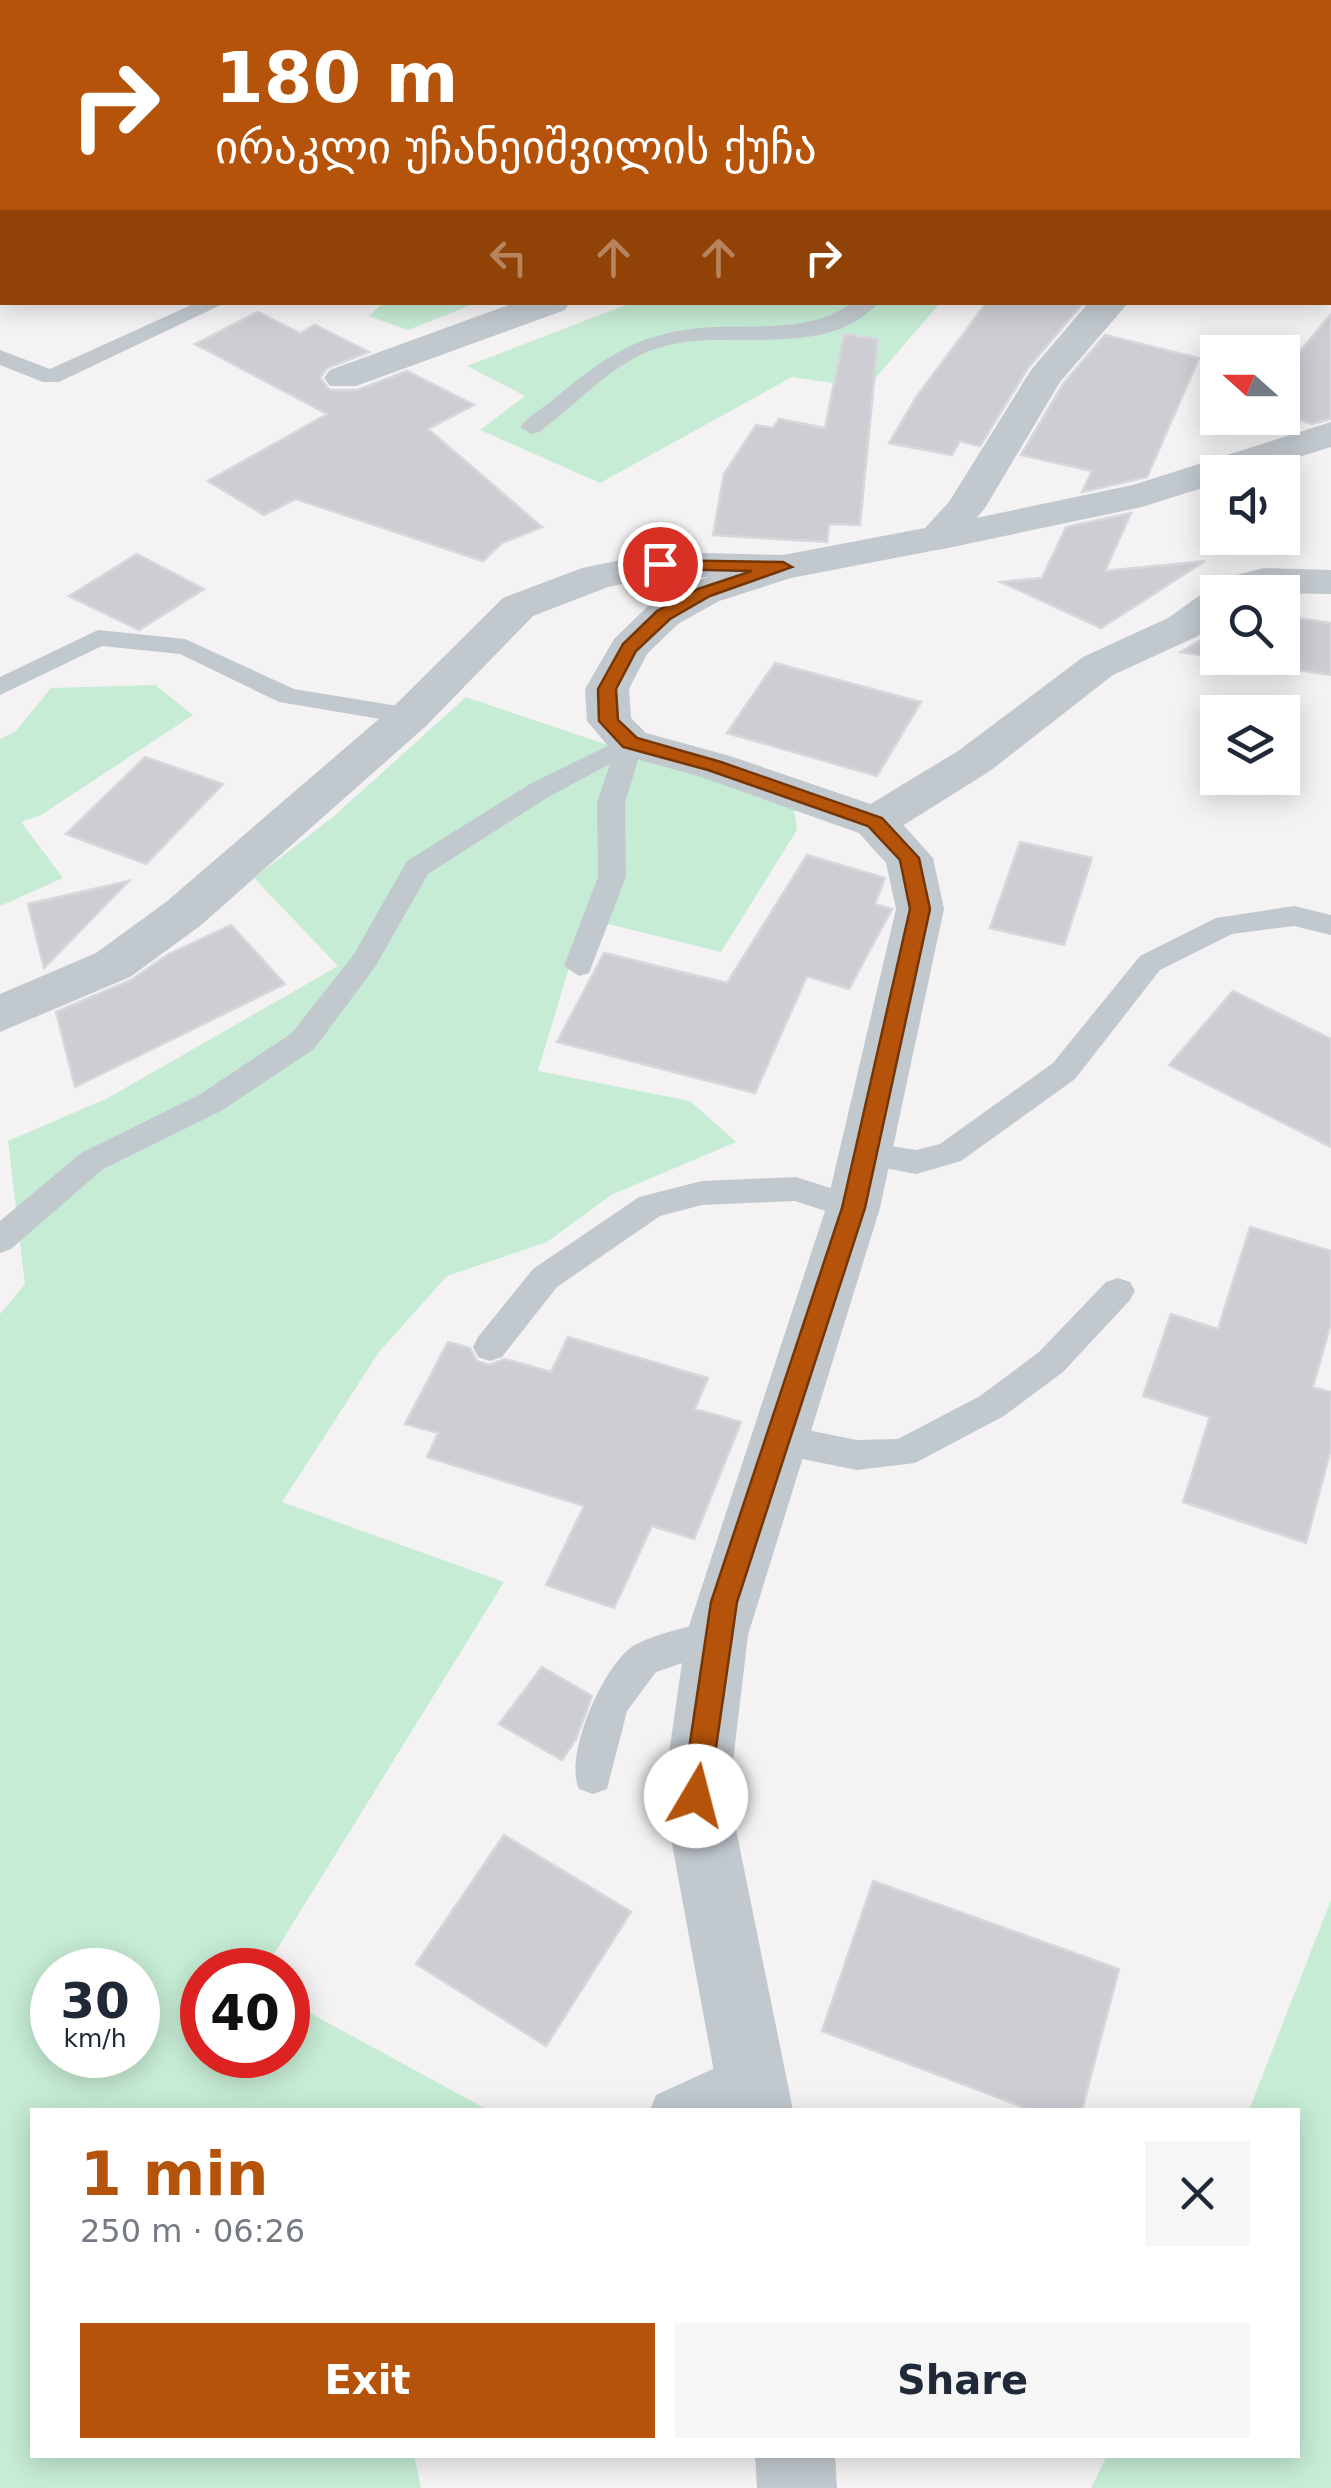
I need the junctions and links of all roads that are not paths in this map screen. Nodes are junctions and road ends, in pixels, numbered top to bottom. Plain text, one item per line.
1 (210, 305) edge
2 (544, 305) edge
3 (864, 305) edge
4 (1108, 305) edge
5 (0, 356) edge
6 (343, 378) dead end
7 (531, 427) dead end
8 (1331, 434) edge
9 (938, 538) junction
10 (783, 567) junction
11 (1300, 580) edge
12 (1331, 582) edge
13 (1200, 614) edge
14 (0, 687) edge
15 (410, 716) junction
16 (630, 742) junction
17 (875, 822) junction
18 (1331, 925) edge
19 (579, 966) dead end
20 (0, 1014) edge
21 (865, 1154) junction
22 (854, 1208) junction
23 (0, 1240) edge
24 (1118, 1292) dead end
25 (490, 1346) dead end
26 (777, 1439) junction
27 (717, 1635) junction
28 (593, 1776) dead end
29 (753, 2092) edge
30 (680, 2108) edge
31 (795, 2458) edge
32 (797, 2488) edge

1 - 5 lane
2 - 6 street
3 - 7 lane
4 - 9 street
8 - 9 street
9 - 10 street
10 - 15 street
10 - 16 street
11 - 12 street
13 - 17 street
14 - 15 lane
15 - 20 street
16 - 17 street
16 - 19 lane
16 - 23 lane
17 - 21 street
18 - 21 lane
21 - 22 street
22 - 25 lane
22 - 26 street
24 - 26 lane
26 - 27 street
27 - 28 lane
27 - 29 street
29 - 30 lane
31 - 32 street

